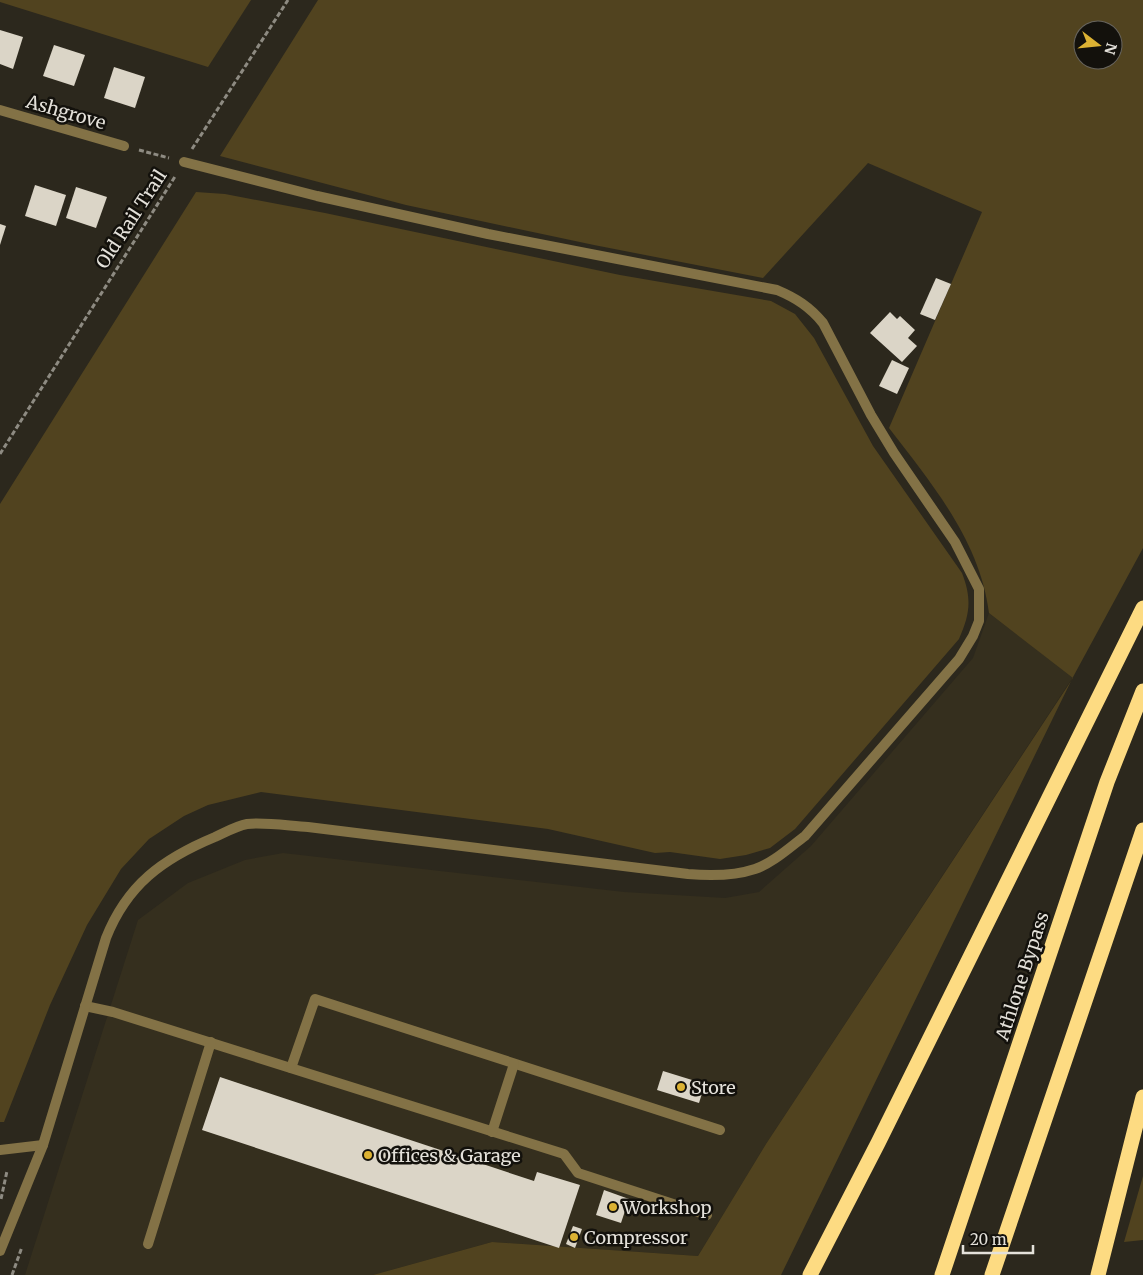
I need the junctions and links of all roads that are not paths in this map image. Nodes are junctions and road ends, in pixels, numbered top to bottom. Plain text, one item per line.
1 (0, 110) edge
2 (124, 146) road end
3 (184, 162) road end
4 (1143, 608) edge
5 (1143, 691) edge
6 (1143, 830) edge
7 (85, 1006) junction
8 (211, 1042) junction
9 (514, 1064) junction
10 (291, 1068) junction
11 (1143, 1097) edge
12 (720, 1130) dead end
13 (492, 1132) junction
14 (43, 1145) junction
15 (0, 1150) edge
16 (707, 1215) dead end
17 (10, 1224) junction
18 (0, 1237) edge
19 (148, 1244) dead end
20 (0, 1251) edge
21 (810, 1275) edge
22 (942, 1275) edge
23 (992, 1275) edge
24 (1098, 1275) edge

1 - 2 street, Ashgrove
3 - 7 street
4 - 21 highway
5 - 22 highway, Athlone Bypass
6 - 23 highway
7 - 8 street
7 - 14 street
8 - 10 street
8 - 19 street
9 - 10 street
9 - 12 street
9 - 13 street
10 - 13 street
11 - 24 highway
13 - 16 street
14 - 15 street
14 - 17 street
17 - 18 street
17 - 20 street

